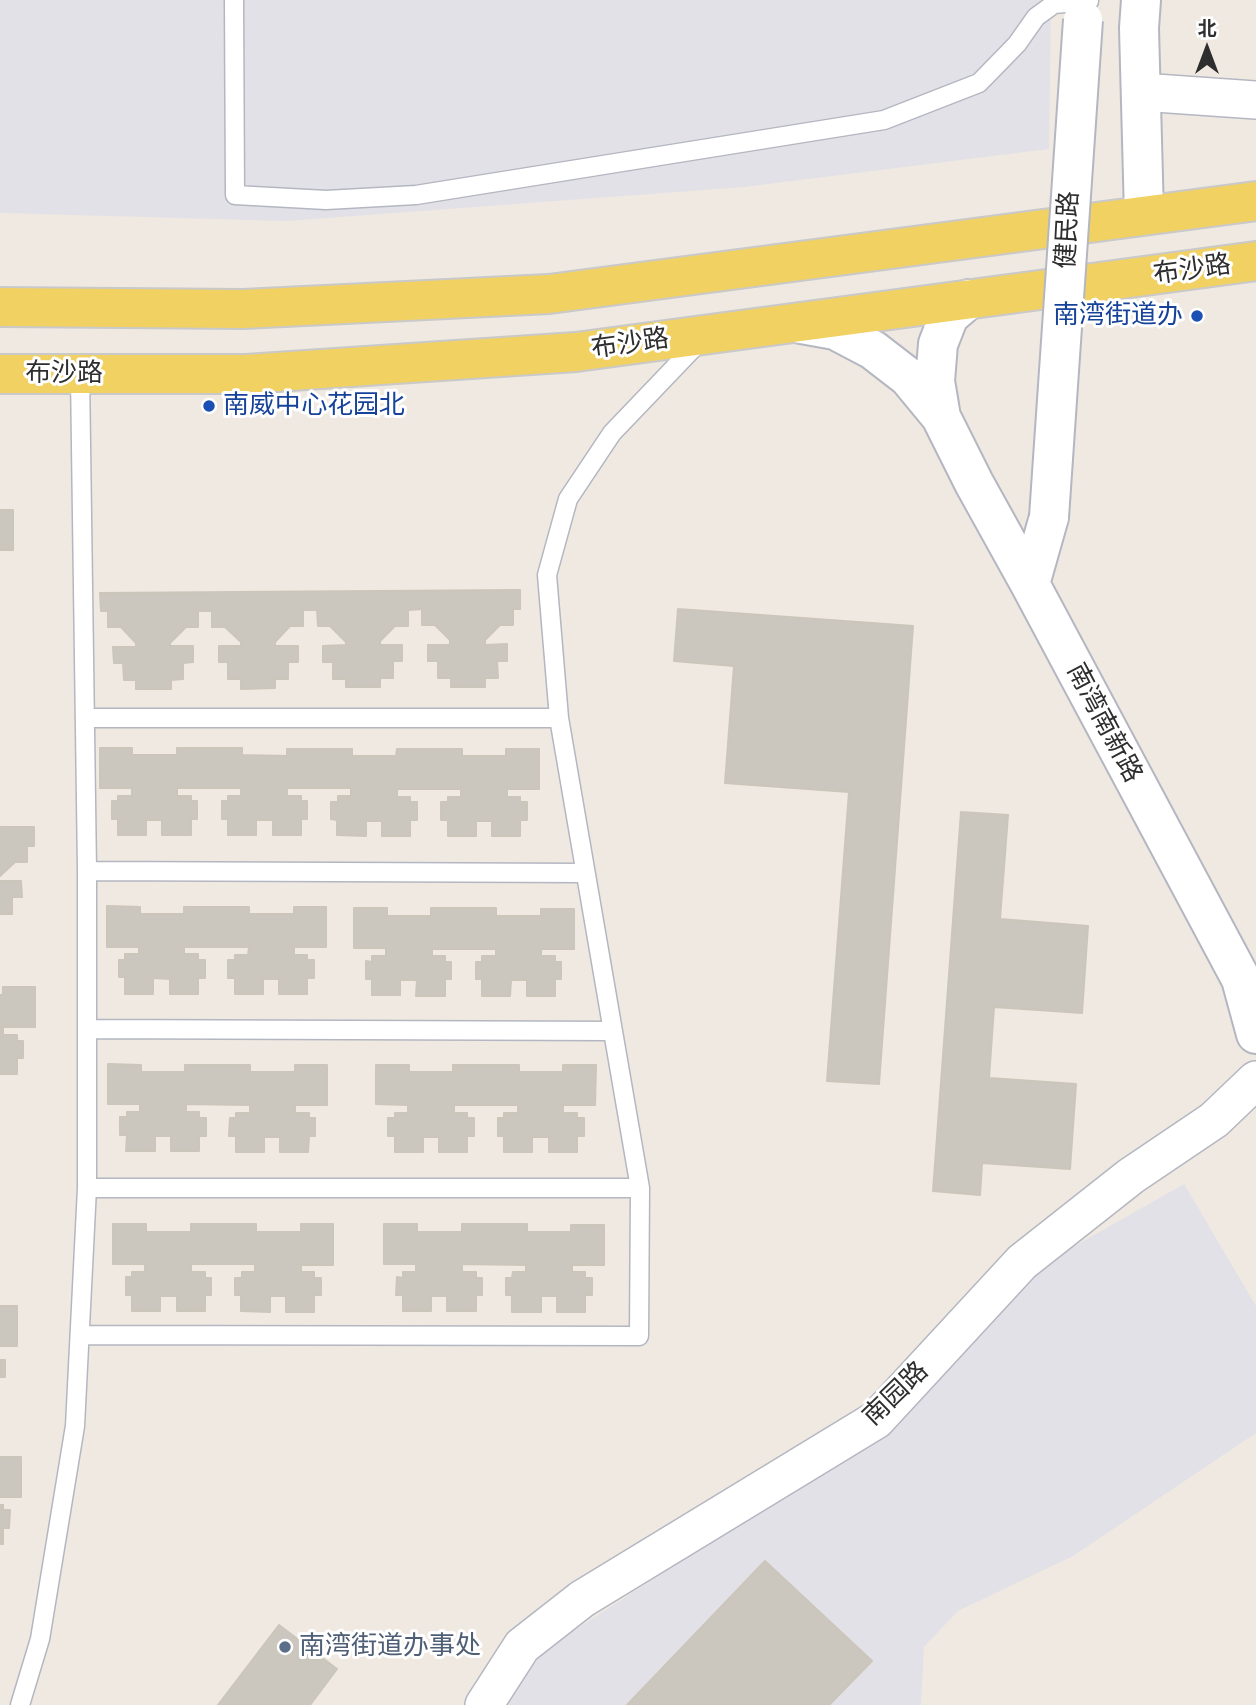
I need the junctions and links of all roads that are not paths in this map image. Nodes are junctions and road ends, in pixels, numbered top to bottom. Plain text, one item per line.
1 (234, 0) edge
2 (1141, 0) edge
3 (1087, 7) edge
4 (1141, 92) junction
5 (1256, 100) edge
6 (1256, 201) edge
7 (1144, 215) junction
8 (1256, 261) edge
9 (969, 299) junction
10 (0, 307) edge
11 (793, 323) junction
12 (705, 334) junction
13 (0, 374) edge
14 (80, 374) junction
15 (941, 417) junction
16 (1030, 584) junction
17 (85, 718) junction
18 (559, 718) junction
19 (87, 871) junction
20 (585, 873) junction
21 (1255, 1027) edge
22 (87, 1029) junction
23 (612, 1031) junction
24 (1256, 1080) edge
25 (87, 1188) junction
26 (639, 1188) junction
27 (79, 1335) junction
28 (20, 1705) edge
29 (484, 1705) edge

1 - 3 lane
2 - 4 street
3 - 16 street, 健民路, bridge
4 - 5 street
4 - 7 street
6 - 7 main road
7 - 10 main road
8 - 9 main road, 布沙路
9 - 11 main road, 布沙路
9 - 15 street, 南湾南新路
11 - 12 main road, 布沙路
11 - 15 street, 南湾南新路
12 - 14 main road, 布沙路
12 - 18 lane
13 - 14 main road, 布沙路
14 - 17 lane
15 - 16 street, 南湾南新路
16 - 21 street, 南湾南新路
17 - 18 lane
17 - 19 lane
18 - 20 lane
19 - 20 lane
19 - 22 lane
20 - 23 lane
22 - 23 lane
22 - 25 lane
23 - 26 lane
24 - 29 street, 南园路
25 - 26 lane
25 - 27 lane
26 - 27 lane
27 - 28 lane

